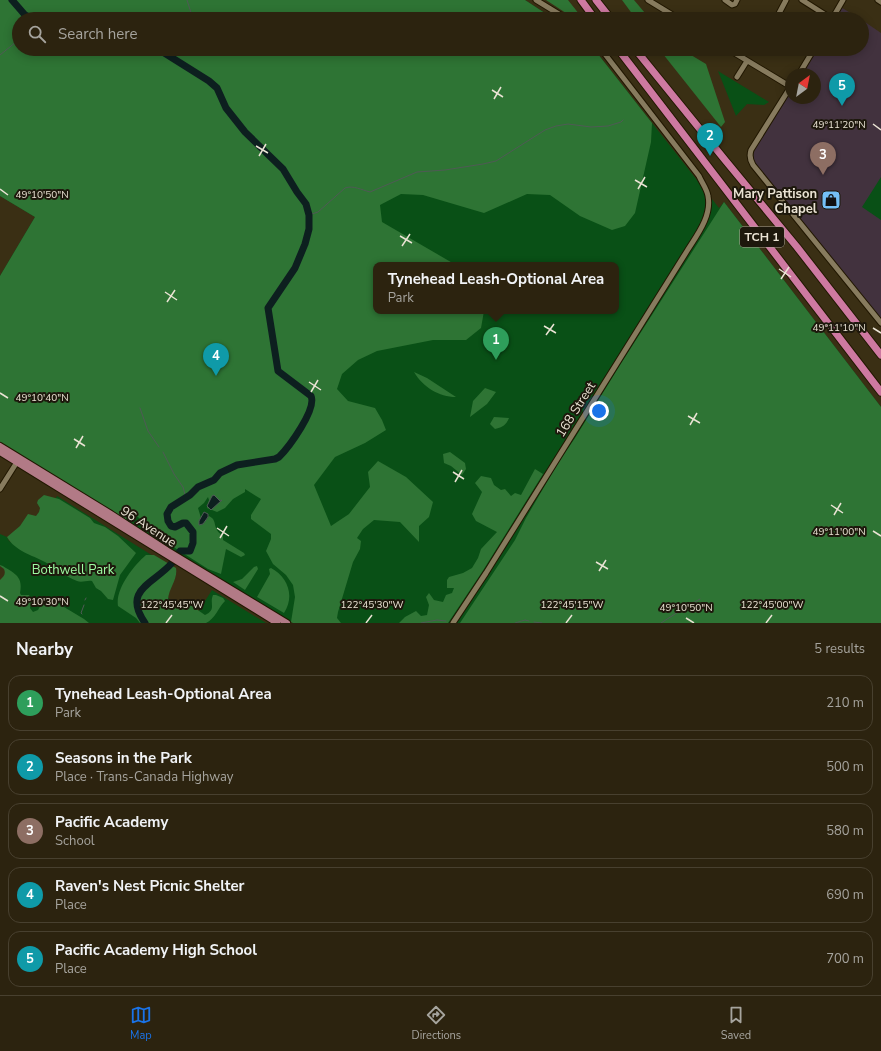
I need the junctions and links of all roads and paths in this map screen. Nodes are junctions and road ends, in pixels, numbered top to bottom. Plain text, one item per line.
1 (536, 0) edge
2 (581, 0) edge
3 (597, 0) edge
4 (648, 0) edge
5 (725, 0) edge
6 (737, 0) edge
7 (786, 0) edge
8 (802, 0) edge
9 (844, 0) edge
10 (878, 0) edge
11 (881, 2) edge
12 (556, 12) edge
13 (590, 12) edge
14 (606, 12) edge
15 (668, 12) edge
16 (780, 12) edge
17 (821, 12) edge
18 (836, 12) edge
19 (606, 56) edge
20 (623, 56) edge
21 (641, 56) edge
22 (740, 56) edge
23 (810, 56) edge
24 (747, 60) junction
25 (803, 68) edge
26 (737, 77) dead end
27 (785, 83) edge
28 (785, 96) edge
29 (881, 323) edge
30 (881, 355) edge
31 (881, 392) edge
32 (0, 446) edge
33 (0, 452) edge
34 (17, 462) junction
35 (27, 462) junction
36 (0, 489) edge
37 (167, 553) junction
38 (181, 562) junction
39 (277, 623) edge
40 (288, 623) edge
41 (452, 623) edge

1 - 12 street
2 - 13 highway
3 - 14 highway
4 - 15 street
5 - 6 street
7 - 16 street
8 - 17 street
9 - 18 street
10 - 11 street
19 - 41 street, 168 Street
20 - 31 highway, TCH 1
21 - 30 highway, TCH 1
22 - 24 street
23 - 25 street
24 - 26 street
24 - 27 street
28 - 29 street
32 - 35 main road, 96 Avenue
33 - 34 main road, 96 Avenue
34 - 35 main road
34 - 36 street
34 - 37 main road, 96 Avenue
35 - 37 main road, 96 Avenue
37 - 38 main road, 96 Avenue
38 - 39 main road, 96 Avenue
38 - 40 main road, 96 Avenue

